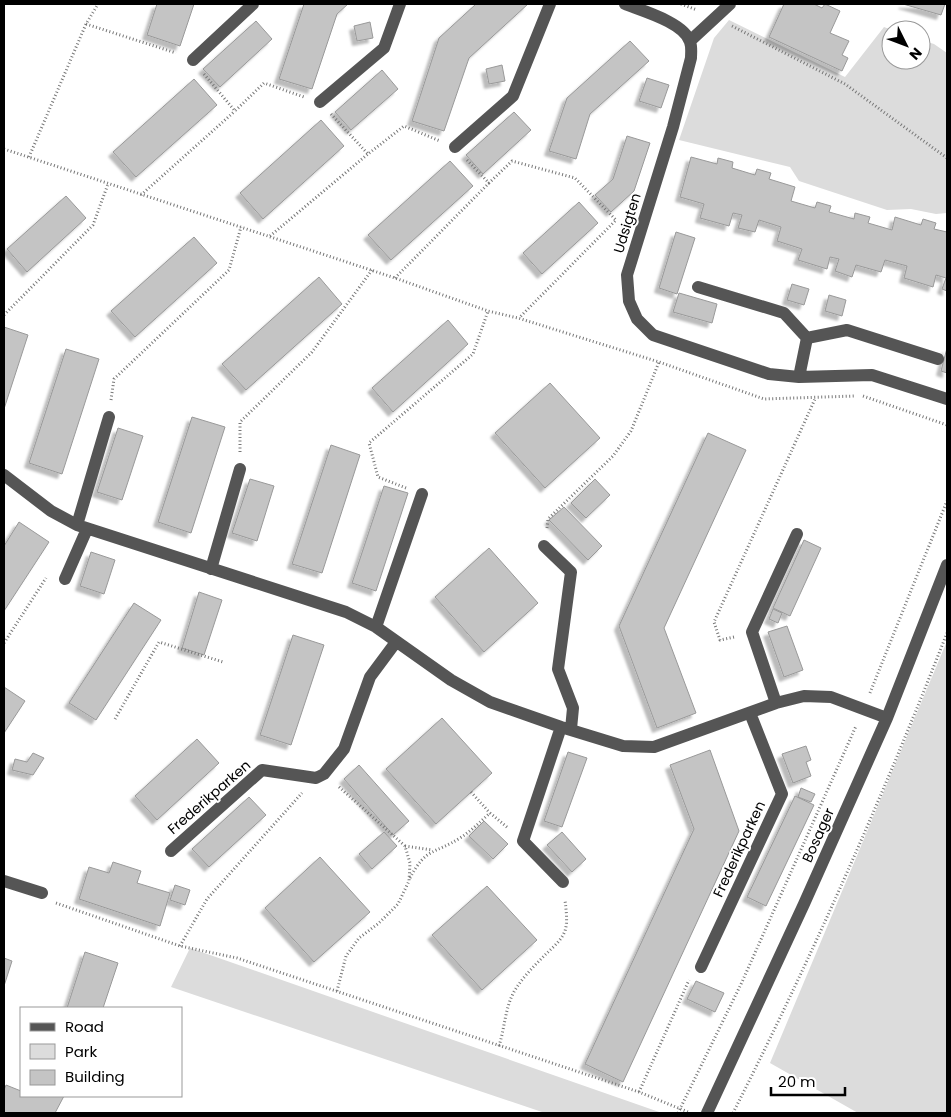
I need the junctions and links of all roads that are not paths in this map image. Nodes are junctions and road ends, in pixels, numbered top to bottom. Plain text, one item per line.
1 (253, 4) edge
2 (400, 4) edge
3 (550, 4) edge
4 (626, 4) edge
5 (730, 4) edge
6 (690, 41) junction
7 (193, 60) road end
8 (320, 102) road end
9 (455, 147) road end
10 (698, 287) dead end
11 (807, 338) junction
12 (938, 359) dead end
13 (799, 377) junction
14 (947, 400) edge
15 (110, 417) road end
16 (240, 469) road end
17 (4, 475) edge
18 (422, 494) road end
19 (82, 527) junction
20 (796, 534) dead end
21 (544, 546) road end
22 (947, 565) edge
23 (211, 569) junction
24 (65, 579) road end
25 (376, 627) junction
26 (396, 642) junction
27 (776, 703) junction
28 (750, 713) junction
29 (886, 718) junction
30 (566, 728) junction
31 (171, 851) dead end
32 (4, 881) edge
33 (563, 882) road end
34 (42, 893) road end
35 (701, 967) road end
36 (707, 1113) edge

1 - 7 street
2 - 8 street
3 - 9 street
4 - 6 street
5 - 6 street
6 - 13 street, Udsigten
10 - 11 street
11 - 12 street
11 - 13 street
13 - 14 street, Udsigten
15 - 19 street
16 - 23 street
17 - 19 street
18 - 25 street
19 - 23 street
19 - 24 street
20 - 27 street
21 - 30 street
22 - 29 street, Bosager
23 - 25 street
25 - 26 street
26 - 30 street
26 - 31 street, Frederikparken
27 - 28 street
27 - 29 street
28 - 30 street
28 - 35 street, Frederikparken
29 - 36 street, Bosager
30 - 33 street
32 - 34 street

